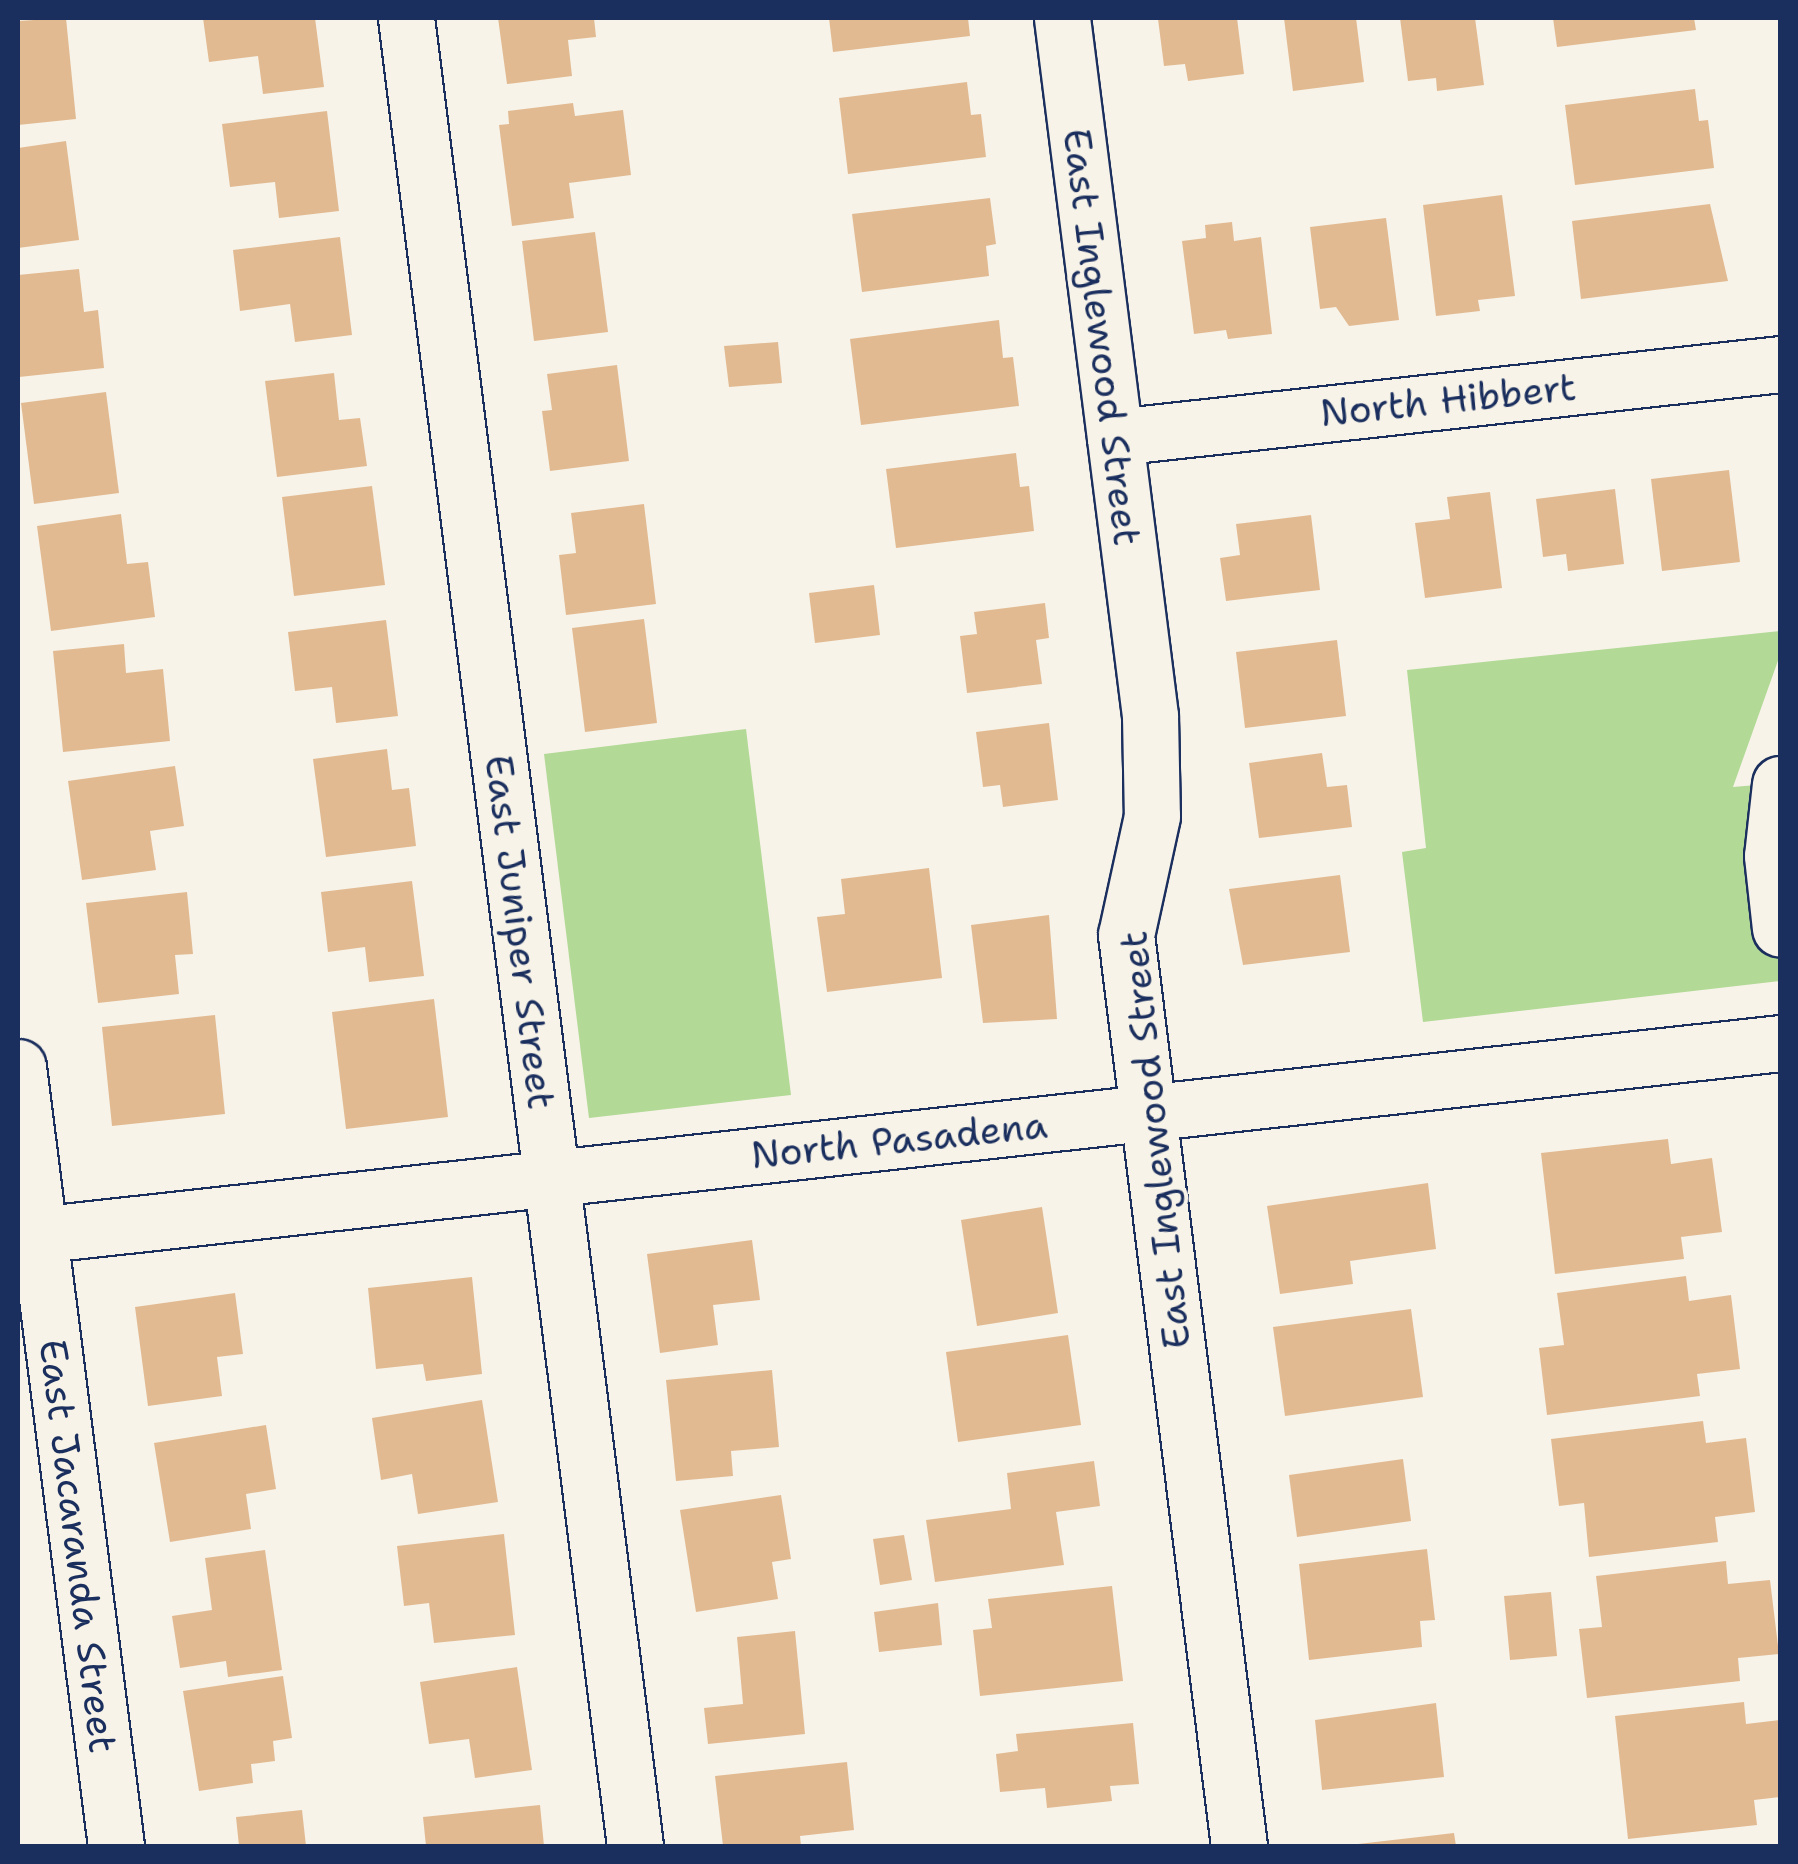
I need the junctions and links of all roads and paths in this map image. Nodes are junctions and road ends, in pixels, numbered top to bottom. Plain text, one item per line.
1 (406, 18) edge
2 (1062, 18) edge
3 (1780, 364) edge
4 (1114, 437) junction
5 (1780, 784) edge
6 (1780, 928) edge
7 (1780, 1043) edge
8 (18, 1068) edge
9 (1148, 1113) junction
10 (551, 1179) junction
11 (28, 1236) edge
12 (116, 1846) edge
13 (634, 1846) edge
14 (1239, 1846) edge

1 - 10 street, East Juniper Street
2 - 4 street, East Inglewood Street
3 - 4 street, North Hibbert
4 - 9 street, East Inglewood Street
5 - 6 street
7 - 9 street, North Pasadena
8 - 11 street, East Jacaranda Street
9 - 10 street, North Pasadena
9 - 14 street, East Inglewood Street
10 - 11 street, North Pasadena
10 - 13 street, East Juniper Street
11 - 12 street, East Jacaranda Street

